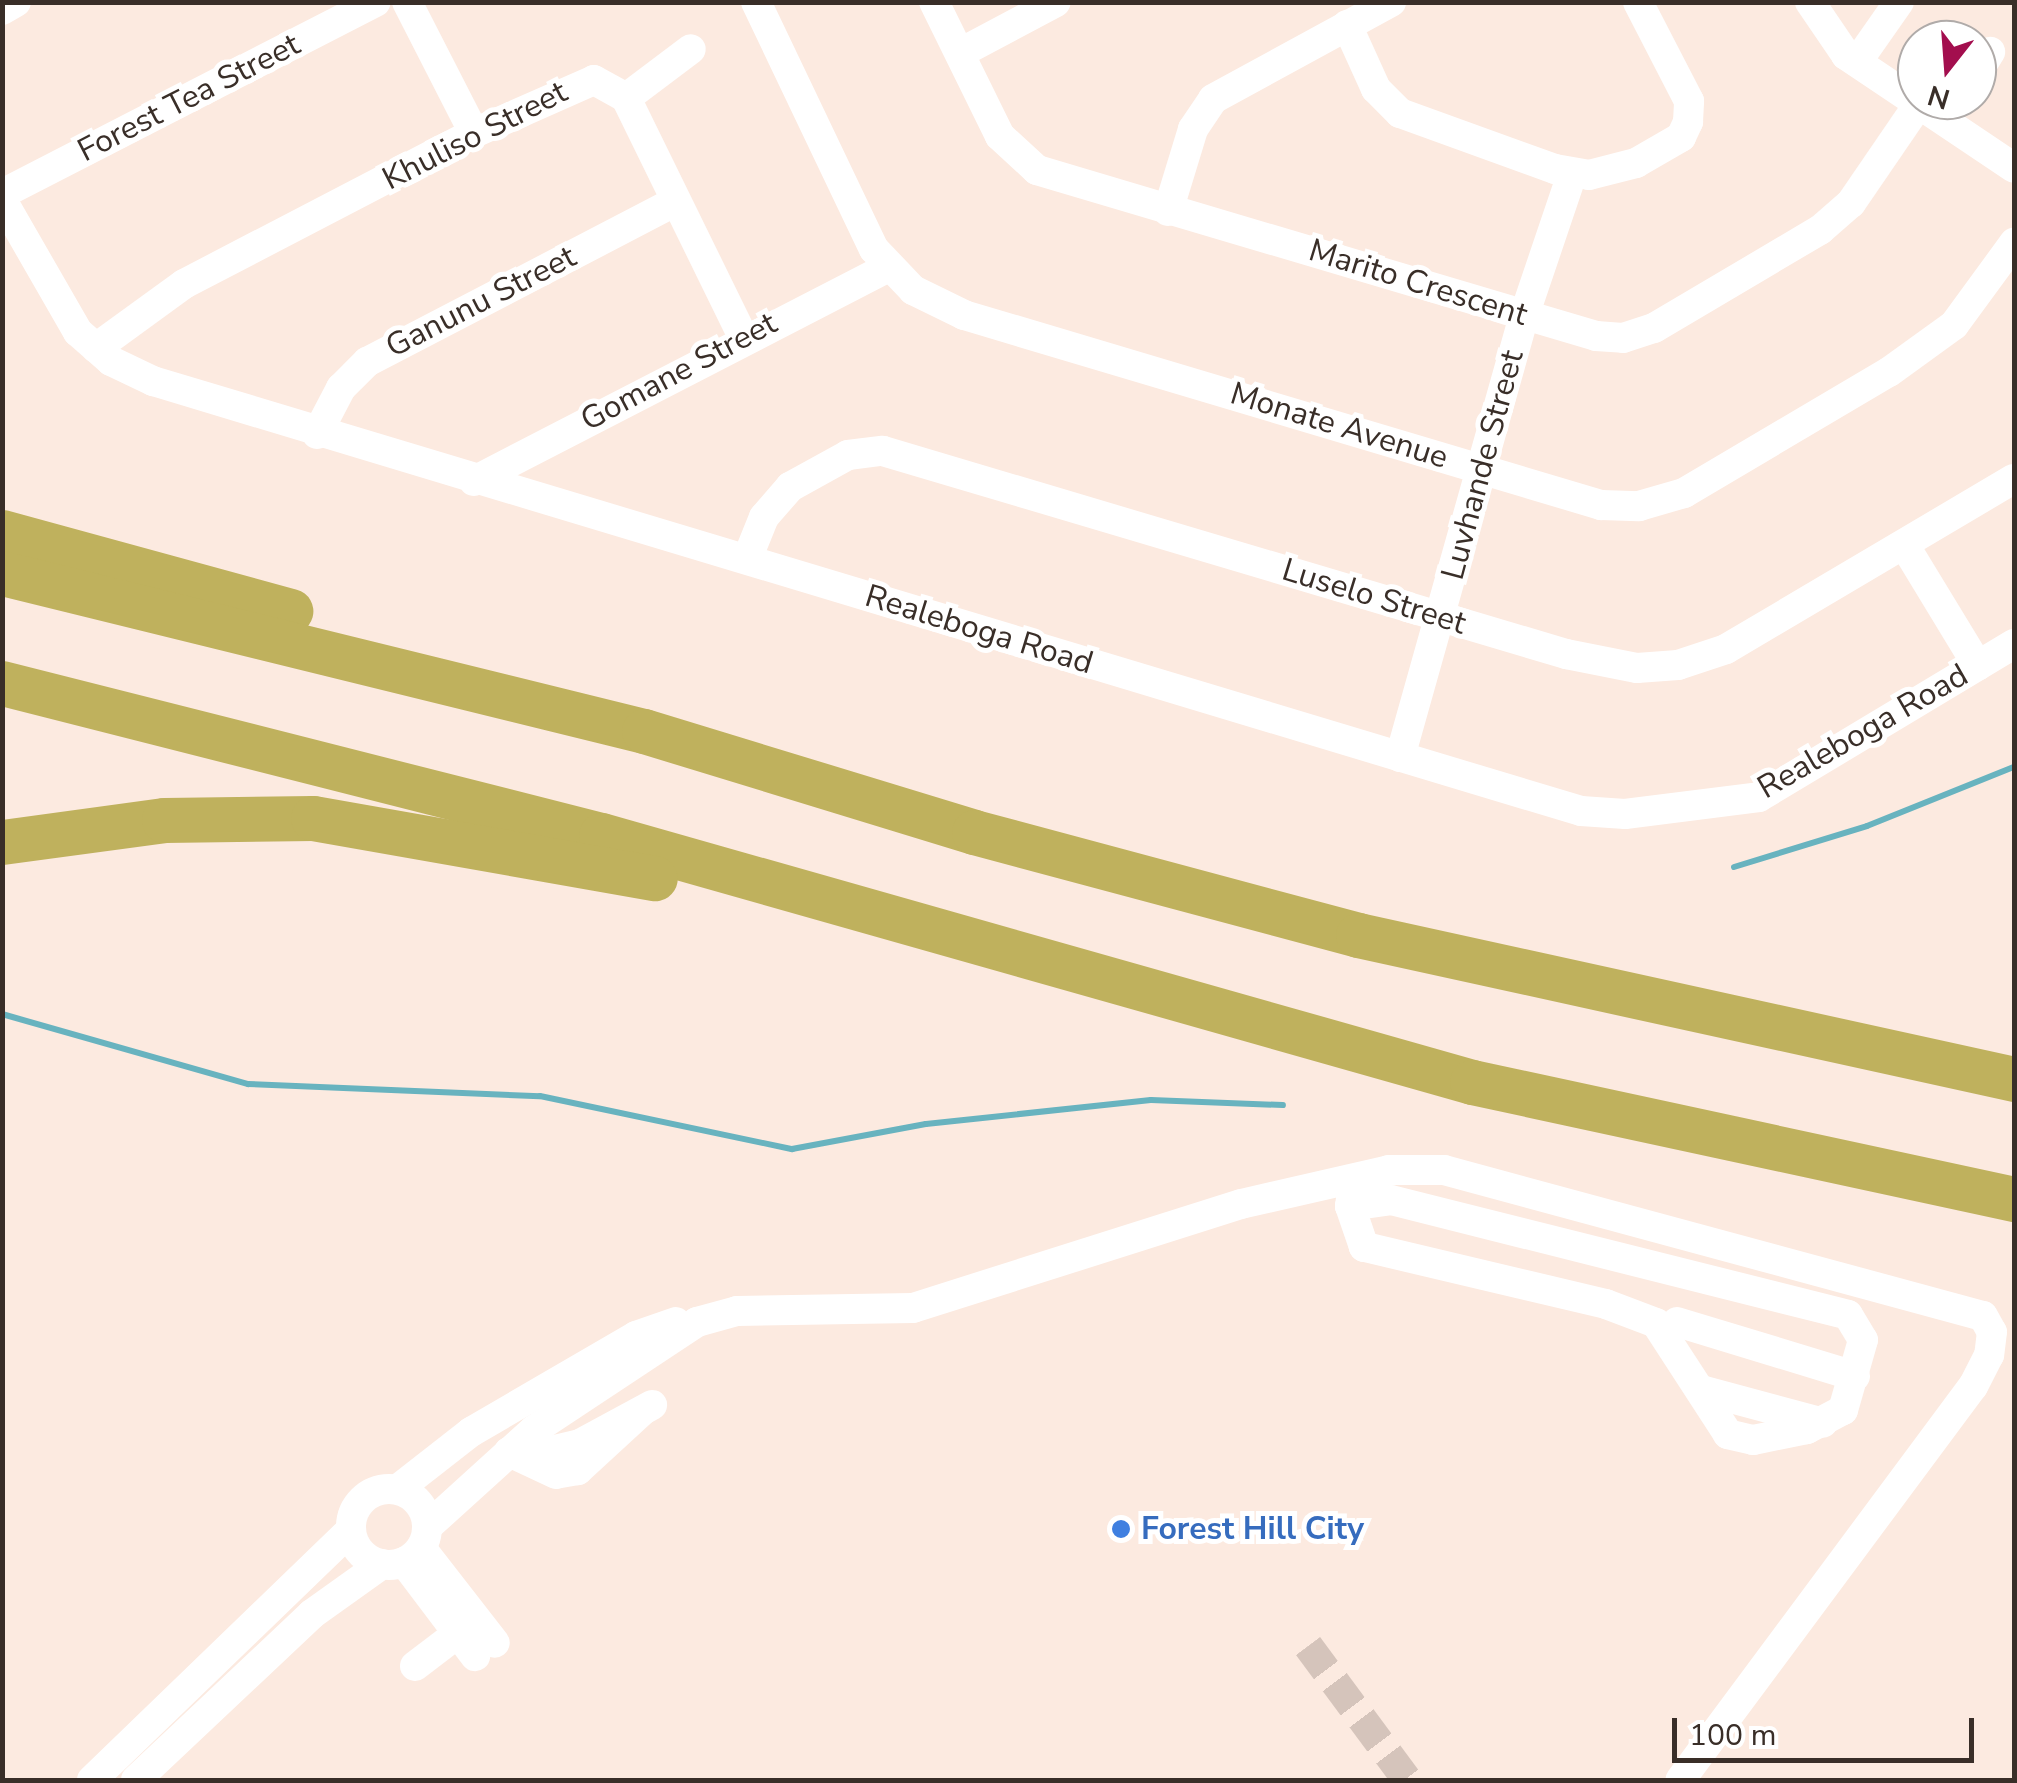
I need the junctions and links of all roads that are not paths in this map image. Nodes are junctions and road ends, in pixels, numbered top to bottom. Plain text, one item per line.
1 (16, 2) edge
2 (376, 2) edge
3 (407, 2) edge
4 (756, 2) edge
5 (934, 2) edge
6 (1056, 2) edge
7 (1392, 2) edge
8 (1638, 2) edge
9 (1810, 2) edge
10 (1899, 2) edge
11 (2, 10) edge
12 (1347, 25) junction
13 (692, 49) dead end
14 (962, 52) junction
15 (1857, 62) junction
16 (1897, 90) edge
17 (626, 98) junction
18 (1907, 120) edge
19 (1963, 120) edge
20 (474, 133) junction
21 (2014, 168) edge
22 (1572, 174) junction
23 (2, 197) edge
24 (676, 201) junction
25 (1168, 211) junction
26 (2014, 242) edge
27 (887, 268) junction
28 (1525, 313) junction
29 (742, 337) junction
30 (96, 348) junction
31 (317, 434) junction
32 (1482, 469) junction
33 (2014, 479) edge
34 (474, 481) junction
35 (2, 532) edge
36 (1905, 546) junction
37 (747, 559) junction
38 (2, 573) edge
39 (1442, 618) junction
40 (2014, 644) edge
41 (1978, 666) junction
42 (2, 682) edge
43 (644, 731) junction
44 (1400, 757) junction
45 (2, 842) edge
46 (956, 939) junction
47 (2014, 1079) edge
48 (1352, 1192) junction
49 (1562, 1200) junction
50 (2014, 1200) edge
51 (1540, 1236) junction
52 (1715, 1239) junction
53 (1693, 1273) junction
54 (1526, 1287) junction
55 (697, 1322) junction
56 (1674, 1330) junction
57 (1855, 1376) junction
58 (646, 1409) dead end
59 (509, 1452) junction
60 (398, 1489) junction
61 (350, 1530) junction
62 (408, 1551) junction
63 (415, 1666) dead end
64 (92, 1780) edge
65 (136, 1780) edge
66 (1680, 1780) edge

1 - 11 street
2 - 23 street, Forest Tea Street
3 - 20 street
4 - 27 street, Monate Avenue
5 - 14 street, Marito Crescent
6 - 14 street
7 - 12 street
8 - 22 street
9 - 15 street
10 - 15 street
12 - 22 street
12 - 25 street
13 - 17 street
14 - 25 street, Marito Crescent
15 - 16 street
17 - 20 street, Khuliso Street
17 - 24 street
18 - 28 street, Marito Crescent
19 - 21 street
20 - 30 street, Khuliso Street
22 - 28 street, Luvhande Street
23 - 30 street, Realeboga Road
24 - 29 street
24 - 31 street, Ganunu Street
25 - 28 street, Marito Crescent
26 - 32 street, Monate Avenue
27 - 29 street, Gomane Street
27 - 32 street, Monate Avenue
28 - 32 street, Luvhande Street
29 - 34 street, Gomane Street
30 - 31 street, Realeboga Road
31 - 34 street, Realeboga Road
32 - 39 street, Luvhande Street
33 - 36 street, Luselo Street
34 - 37 street, Realeboga Road
35 - 43 highway
36 - 39 street, Luselo Street
36 - 41 street
37 - 39 street, Luselo Street
37 - 44 street, Realeboga Road
38 - 43 highway
39 - 44 street, Luvhande Street
40 - 41 street, Realeboga Road
41 - 44 street, Realeboga Road
42 - 46 highway
43 - 47 highway
45 - 46 highway
46 - 50 highway
48 - 49 street
48 - 51 street
48 - 54 street
48 - 55 street
49 - 51 street
49 - 52 street
51 - 53 street
51 - 54 street
52 - 53 street
52 - 66 street
53 - 56 street
53 - 57 street
54 - 56 street
55 - 59 street
55 - 60 street
56 - 57 street
56 - 57 street
58 - 59 street
59 - 62 street
60 - 61 street
60 - 62 street
61 - 62 street
61 - 64 street
62 - 63 street
62 - 65 street

